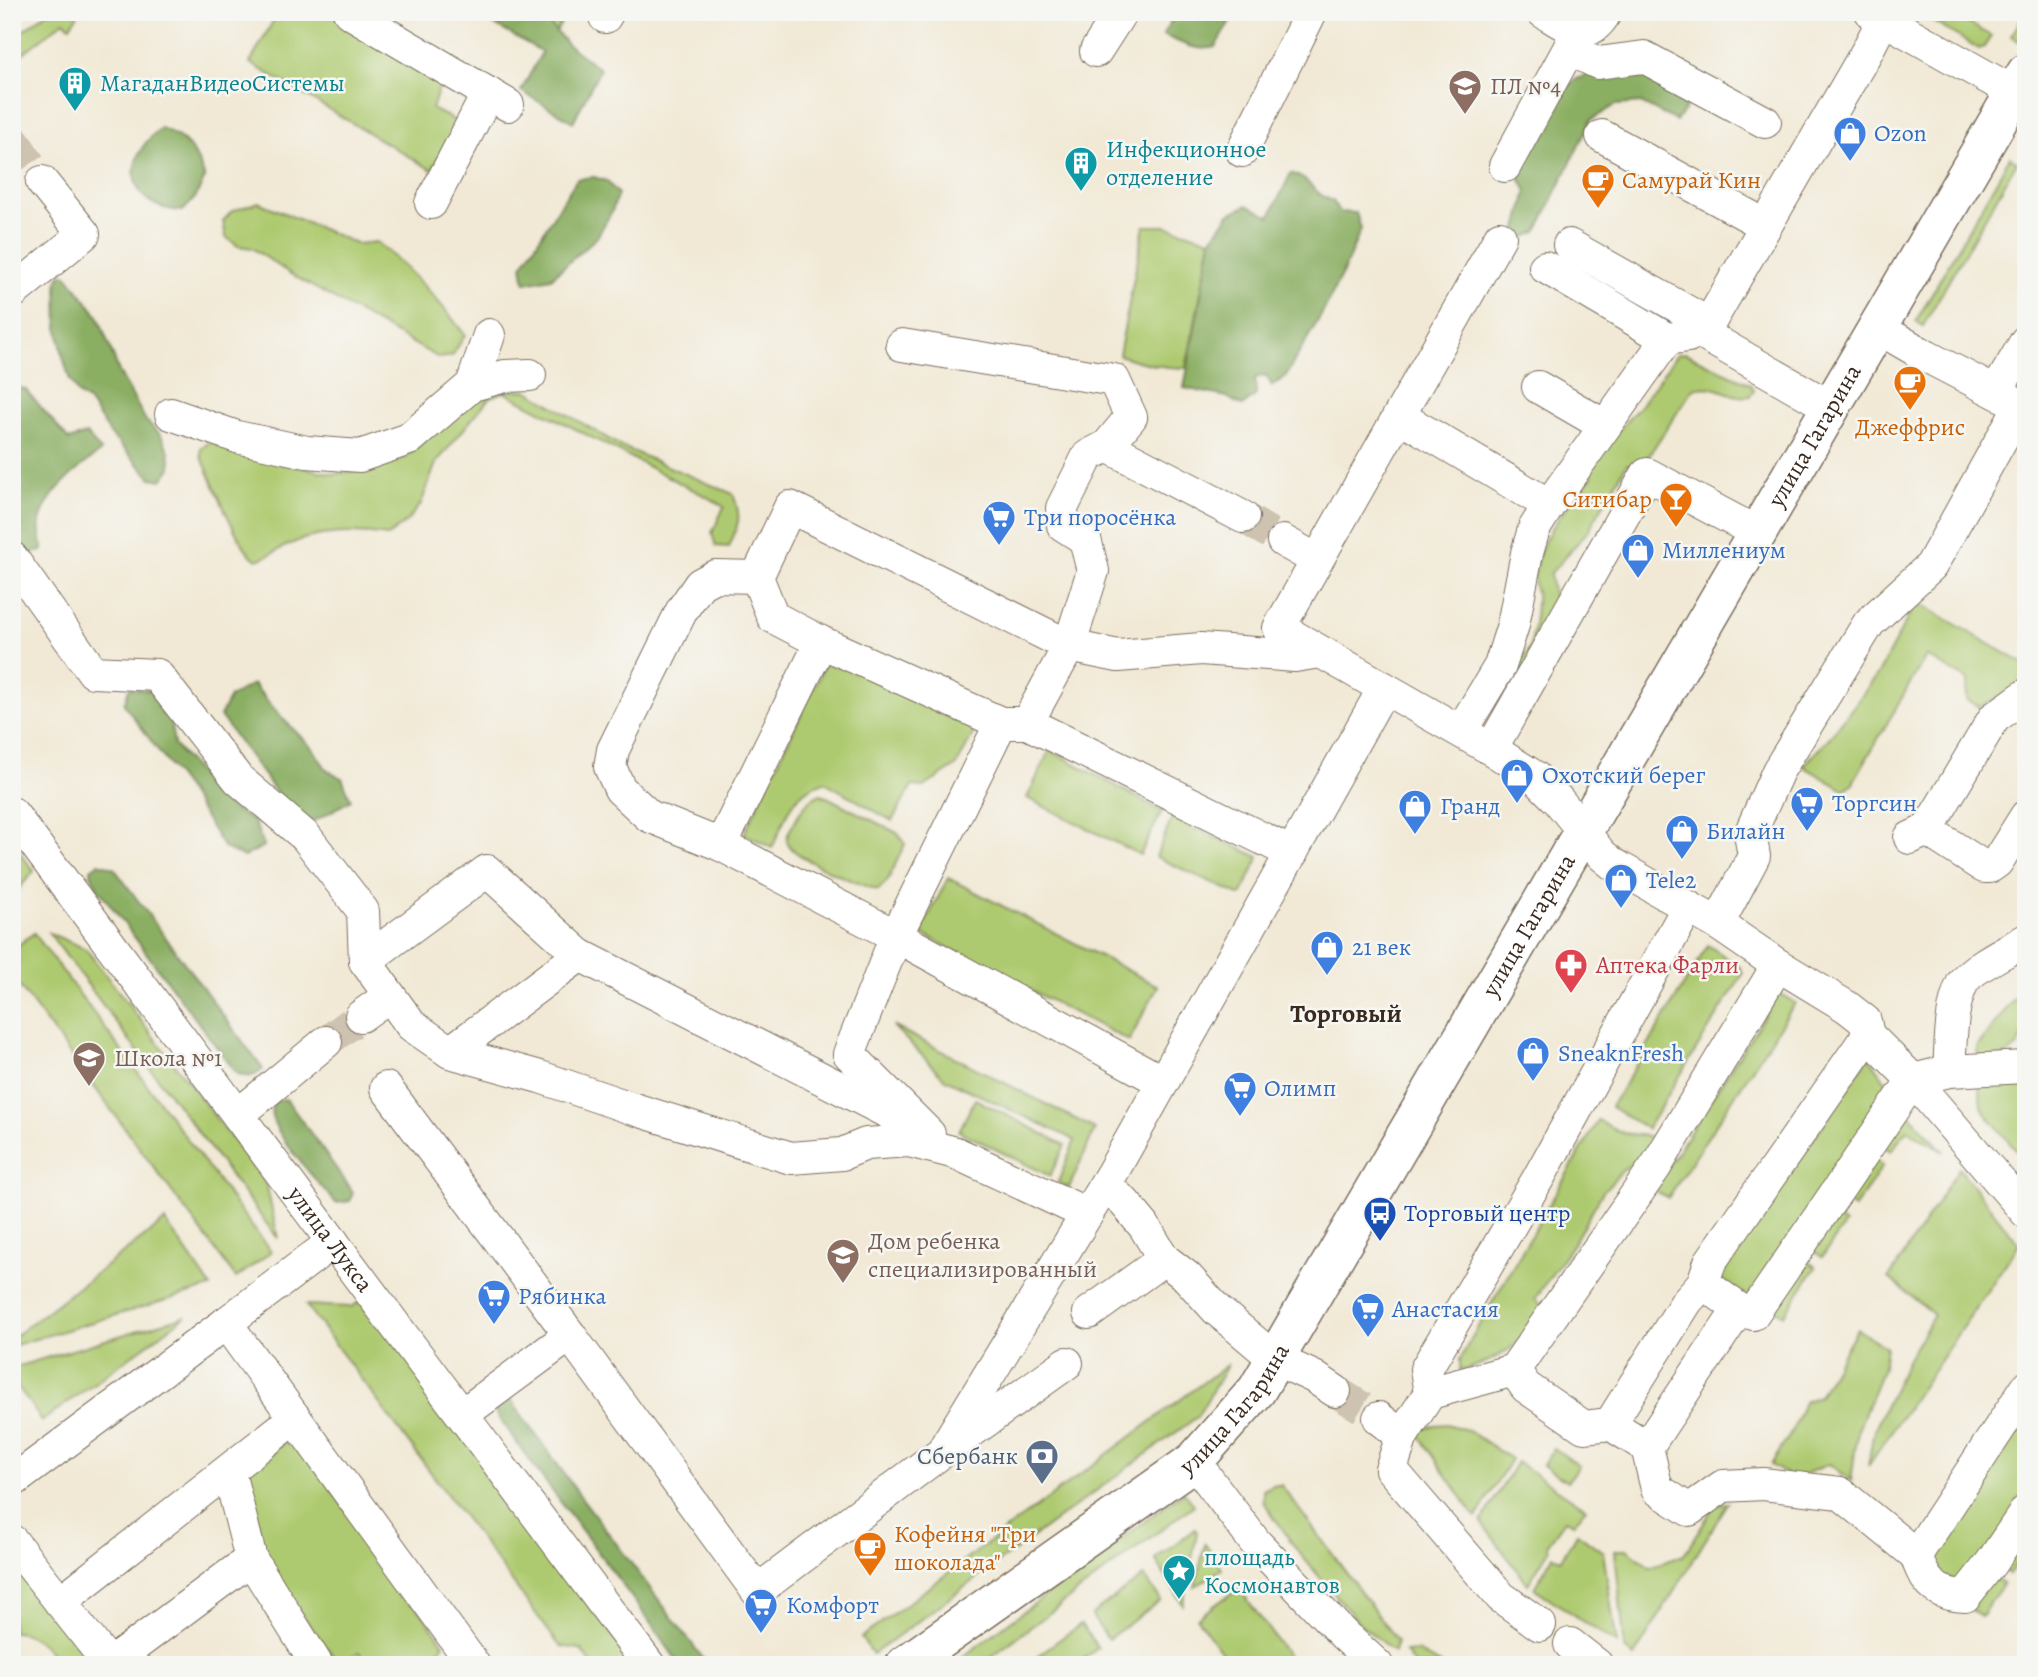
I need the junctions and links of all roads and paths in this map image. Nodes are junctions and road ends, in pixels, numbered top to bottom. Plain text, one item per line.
1 (349, 12) edge
2 (1121, 12) edge
3 (1311, 12) edge
4 (1543, 12) edge
5 (1606, 12) edge
6 (1877, 16) edge
7 (1574, 41) junction
8 (1096, 51) dead end
9 (2022, 88) edge
10 (1765, 122) dead end
11 (1602, 136) dead end
12 (1242, 151) dead end
13 (1505, 166) dead end
14 (42, 182) tunnel mouth
15 (431, 203) dead end
16 (1765, 225) junction
17 (1500, 237) dead end
18 (1569, 245) dead end
19 (1545, 267) dead end
20 (12, 293) edge
21 (1878, 328) junction
22 (1706, 329) junction
23 (489, 335) dead end
24 (1667, 339) junction
25 (2026, 341) edge
26 (902, 345) dead end
27 (530, 375) dead end
28 (472, 385) junction
29 (1538, 387) dead end
30 (2017, 402) edge
31 (1832, 408) junction
32 (171, 414) dead end
33 (1399, 416) junction
34 (1605, 426) junction
35 (1107, 446) junction
36 (1549, 505) junction
37 (1243, 517) tunnel mouth
38 (1758, 533) junction
39 (1283, 541) tunnel mouth
40 (12, 558) edge
41 (1317, 560) junction
42 (757, 576) junction
43 (821, 642) junction
44 (1069, 646) junction
45 (1320, 652) junction
46 (1384, 688) junction
47 (2026, 695) edge
48 (1014, 723) junction
49 (1461, 732) junction
50 (1491, 748) junction
51 (12, 813) edge
52 (2026, 816) edge
53 (1583, 832) junction
54 (721, 845) junction
55 (1292, 853) junction
56 (1688, 908) junction
57 (1718, 924) junction
58 (896, 936) junction
59 (2026, 940) edge
60 (580, 956) junction
61 (365, 961) junction
62 (1778, 965) junction
63 (389, 996) junction
64 (361, 1016) tunnel mouth
65 (1868, 1035) junction
66 (326, 1041) tunnel mouth
67 (450, 1052) junction
68 (2025, 1067) edge
69 (1950, 1071) junction
70 (1913, 1080) junction
71 (1163, 1082) junction
72 (386, 1088) dead end
73 (238, 1115) junction
74 (929, 1134) junction
75 (956, 1153) junction
76 (1105, 1186) junction
77 (2026, 1212) edge
78 (1087, 1214) junction
79 (333, 1242) junction
80 (1164, 1259) junction
81 (1703, 1283) junction
82 (1738, 1309) junction
83 (1089, 1313) dead end
84 (226, 1323) junction
85 (570, 1335) junction
86 (1275, 1359) junction
87 (1067, 1363) dead end
88 (1514, 1370) junction
89 (2026, 1388) edge
90 (1335, 1391) tunnel mouth
91 (1430, 1394) junction
92 (463, 1414) junction
93 (295, 1419) junction
94 (1610, 1423) junction
95 (1647, 1447) junction
96 (942, 1452) junction
97 (1194, 1461) junction
98 (229, 1472) junction
99 (12, 1482) edge
100 (2026, 1511) edge
101 (12, 1541) edge
102 (1916, 1555) junction
103 (251, 1559) junction
104 (60, 1602) junction
105 (1540, 1626) dead end
106 (1570, 1644) dead end
107 (110, 1665) edge
108 (317, 1665) edge
109 (474, 1665) edge
110 (649, 1665) edge
111 (905, 1665) edge
112 (1377, 1665) edge
113 (1597, 1665) edge

1 - 15 street
2 - 8 street
3 - 12 street
4 - 7 street
5 - 7 street
6 - 9 street
6 - 16 street
7 - 10 street
7 - 13 street
9 - 21 main road, улица Гагарина
11 - 16 street
14 - 20 street
16 - 22 street
17 - 33 street
18 - 22 street
19 - 24 street
21 - 30 street
21 - 31 main road, улица Гагарина
22 - 24 street
22 - 31 street
23 - 28 street
24 - 34 street
25 - 30 street
26 - 35 street
27 - 28 street
28 - 32 street
29 - 34 street
30 - 57 street
31 - 38 main road, улица Гагарина
33 - 36 street
33 - 41 street
34 - 36 street
35 - 37 street
35 - 44 street
36 - 49 street
38 - 50 street
38 - 53 main road, улица Гагарина
39 - 41 street
40 - 61 street
41 - 45 street
42 - 43 street
42 - 44 street
42 - 54 street
43 - 48 street
43 - 54 street
44 - 45 street
44 - 48 street
45 - 46 street
46 - 49 street
46 - 55 street
47 - 52 street
48 - 55 street
48 - 58 street
49 - 50 street
50 - 53 street
51 - 73 street, улица Лукса
53 - 56 street
53 - 86 main road, улица Гагарина
54 - 58 street
55 - 71 street
56 - 57 street
56 - 91 street
57 - 62 street
58 - 71 street
58 - 74 street
59 - 69 street
60 - 61 street
60 - 67 street
60 - 74 street
61 - 63 street
62 - 65 street
62 - 88 street
63 - 64 street
63 - 67 street
65 - 70 street
65 - 81 street
66 - 73 street
67 - 75 street
68 - 69 street
69 - 70 street
70 - 77 street
70 - 82 street
71 - 76 street
72 - 85 street
73 - 79 street, улица Лукса
74 - 75 street
75 - 78 street
76 - 78 street
76 - 80 street
78 - 96 street
79 - 84 street
79 - 92 street, улица Лукса
80 - 83 street
80 - 86 street
81 - 82 street
81 - 94 street
82 - 95 street
84 - 93 street
84 - 99 street
85 - 92 street
85 - 96 street
86 - 90 street
86 - 97 main road, улица Гагарина
87 - 96 street
88 - 91 street
88 - 94 street
89 - 102 street
91 - 105 street
92 - 110 street, улица Лукса
93 - 98 street
93 - 109 street
94 - 95 street
95 - 102 street
97 - 111 main road, улица Гагарина
97 - 112 street
98 - 103 street
98 - 104 street
100 - 102 street
101 - 104 street
103 - 107 street
103 - 108 street
104 - 107 street
106 - 113 street

